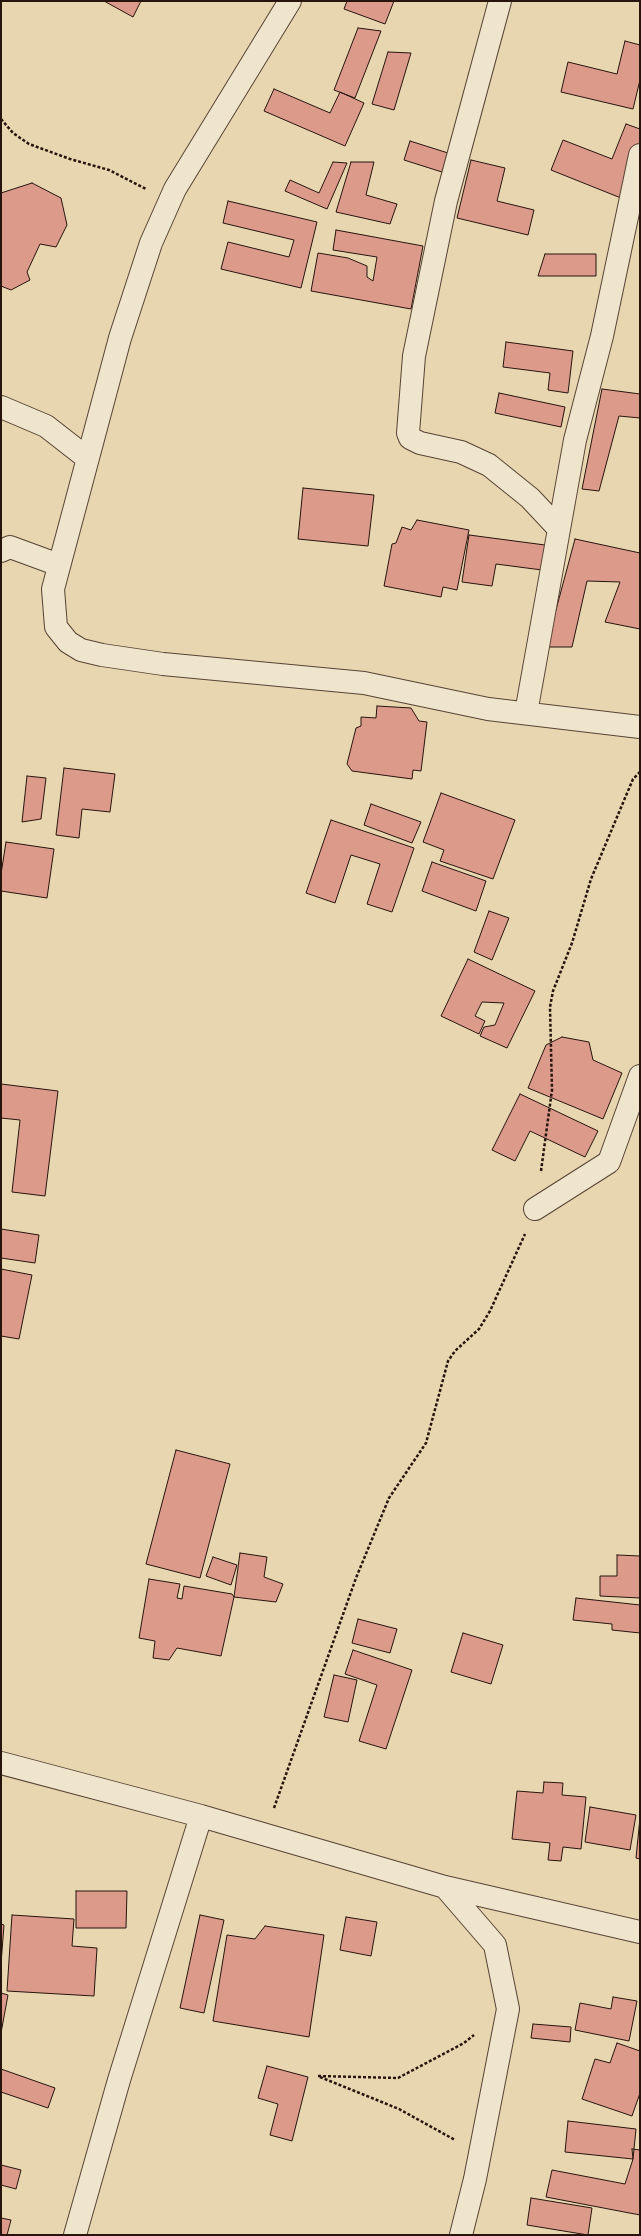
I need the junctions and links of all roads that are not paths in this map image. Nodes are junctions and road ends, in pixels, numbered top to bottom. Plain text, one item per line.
1 (290, 1) edge
2 (500, 1) edge
3 (640, 154) edge
4 (1, 407) edge
5 (87, 458) junction
6 (559, 529) junction
7 (1, 552) edge
8 (59, 565) junction
9 (526, 713) junction
10 (640, 727) edge
11 (640, 1076) edge
12 (535, 1209) road end
13 (1, 1763) edge
14 (201, 1816) junction
15 (445, 1888) junction
16 (640, 1932) edge
17 (75, 2235) edge
18 (460, 2235) edge

1 - 5 street
2 - 6 street
3 - 6 street
4 - 5 street
5 - 8 street
6 - 9 street
7 - 8 street
8 - 9 street
9 - 10 street
11 - 12 street
13 - 14 street
14 - 15 street
14 - 17 street
15 - 16 street
15 - 18 street

